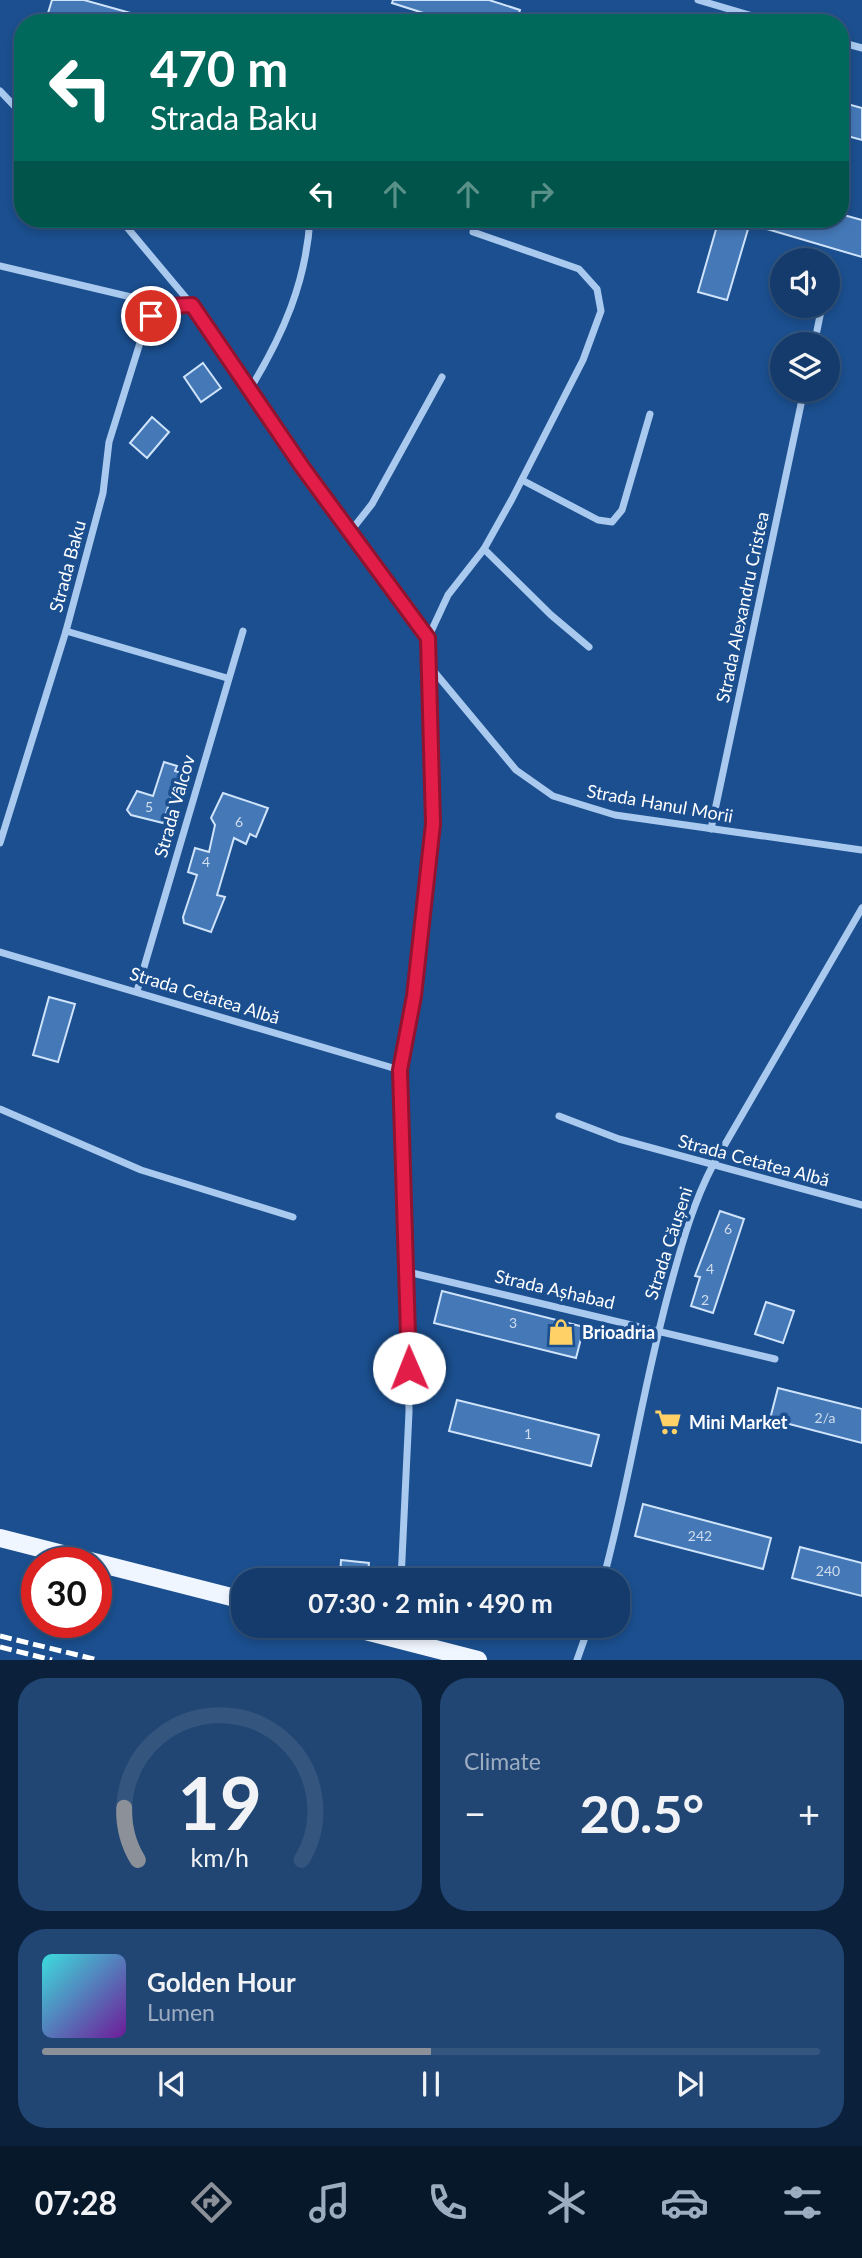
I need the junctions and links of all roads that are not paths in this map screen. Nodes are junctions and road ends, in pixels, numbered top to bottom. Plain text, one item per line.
1 (698, 0) edge
2 (745, 14) edge
3 (0, 91) edge
4 (14, 106) edge
5 (128, 228) edge
6 (310, 228) edge
7 (473, 232) dead end
8 (0, 265) edge
9 (192, 305) junction
10 (169, 306) junction
11 (442, 377) dead end
12 (250, 389) junction
13 (801, 402) edge
14 (650, 414) dead end
15 (522, 480) junction
16 (350, 532) junction
17 (484, 549) junction
18 (66, 631) junction
19 (243, 631) dead end
20 (428, 638) junction
21 (589, 647) dead end
22 (427, 663) junction
23 (227, 678) junction
24 (711, 830) junction
25 (0, 843) edge
26 (862, 850) edge
27 (862, 908) edge
28 (0, 952) edge
29 (137, 991) junction
30 (400, 1070) junction
31 (0, 1109) edge
32 (559, 1116) dead end
33 (713, 1165) junction
34 (862, 1205) edge
35 (293, 1217) dead end
36 (408, 1272) junction
37 (658, 1329) junction
38 (775, 1359) dead end
39 (0, 1538) edge
40 (402, 1568) edge
41 (606, 1568) edge
42 (231, 1597) edge
43 (414, 1638) edge
44 (585, 1638) edge
45 (478, 1660) edge
46 (578, 1660) edge

1 - 2 street
3 - 4 street
5 - 9 street
6 - 12 street
7 - 15 street
8 - 10 street
9 - 10 street
9 - 12 street
10 - 18 street, Strada Baku
11 - 16 street
12 - 16 street
13 - 24 street, Strada Alexandru Cristea
14 - 15 street
15 - 17 street
16 - 20 street
17 - 20 street
17 - 21 street
18 - 23 street
18 - 25 street, Strada Baku
19 - 23 street, Strada Vâlcov
20 - 22 street
22 - 24 street, Strada Hanul Morii
22 - 30 street
23 - 29 street, Strada Vâlcov
24 - 26 street, Strada Hanul Morii
27 - 33 street, Strada Căușeni
28 - 29 street, Strada Cetatea Albă
29 - 30 street, Strada Cetatea Albă
30 - 36 street
31 - 35 street
32 - 33 street, Strada Cetatea Albă
33 - 34 street, Strada Cetatea Albă
33 - 37 street, Strada Căușeni
36 - 37 street, Strada Așhabad
36 - 40 street
37 - 38 street, Strada Așhabad
37 - 41 street, Strada Căușeni
39 - 42 main road
43 - 45 main road
44 - 46 street

